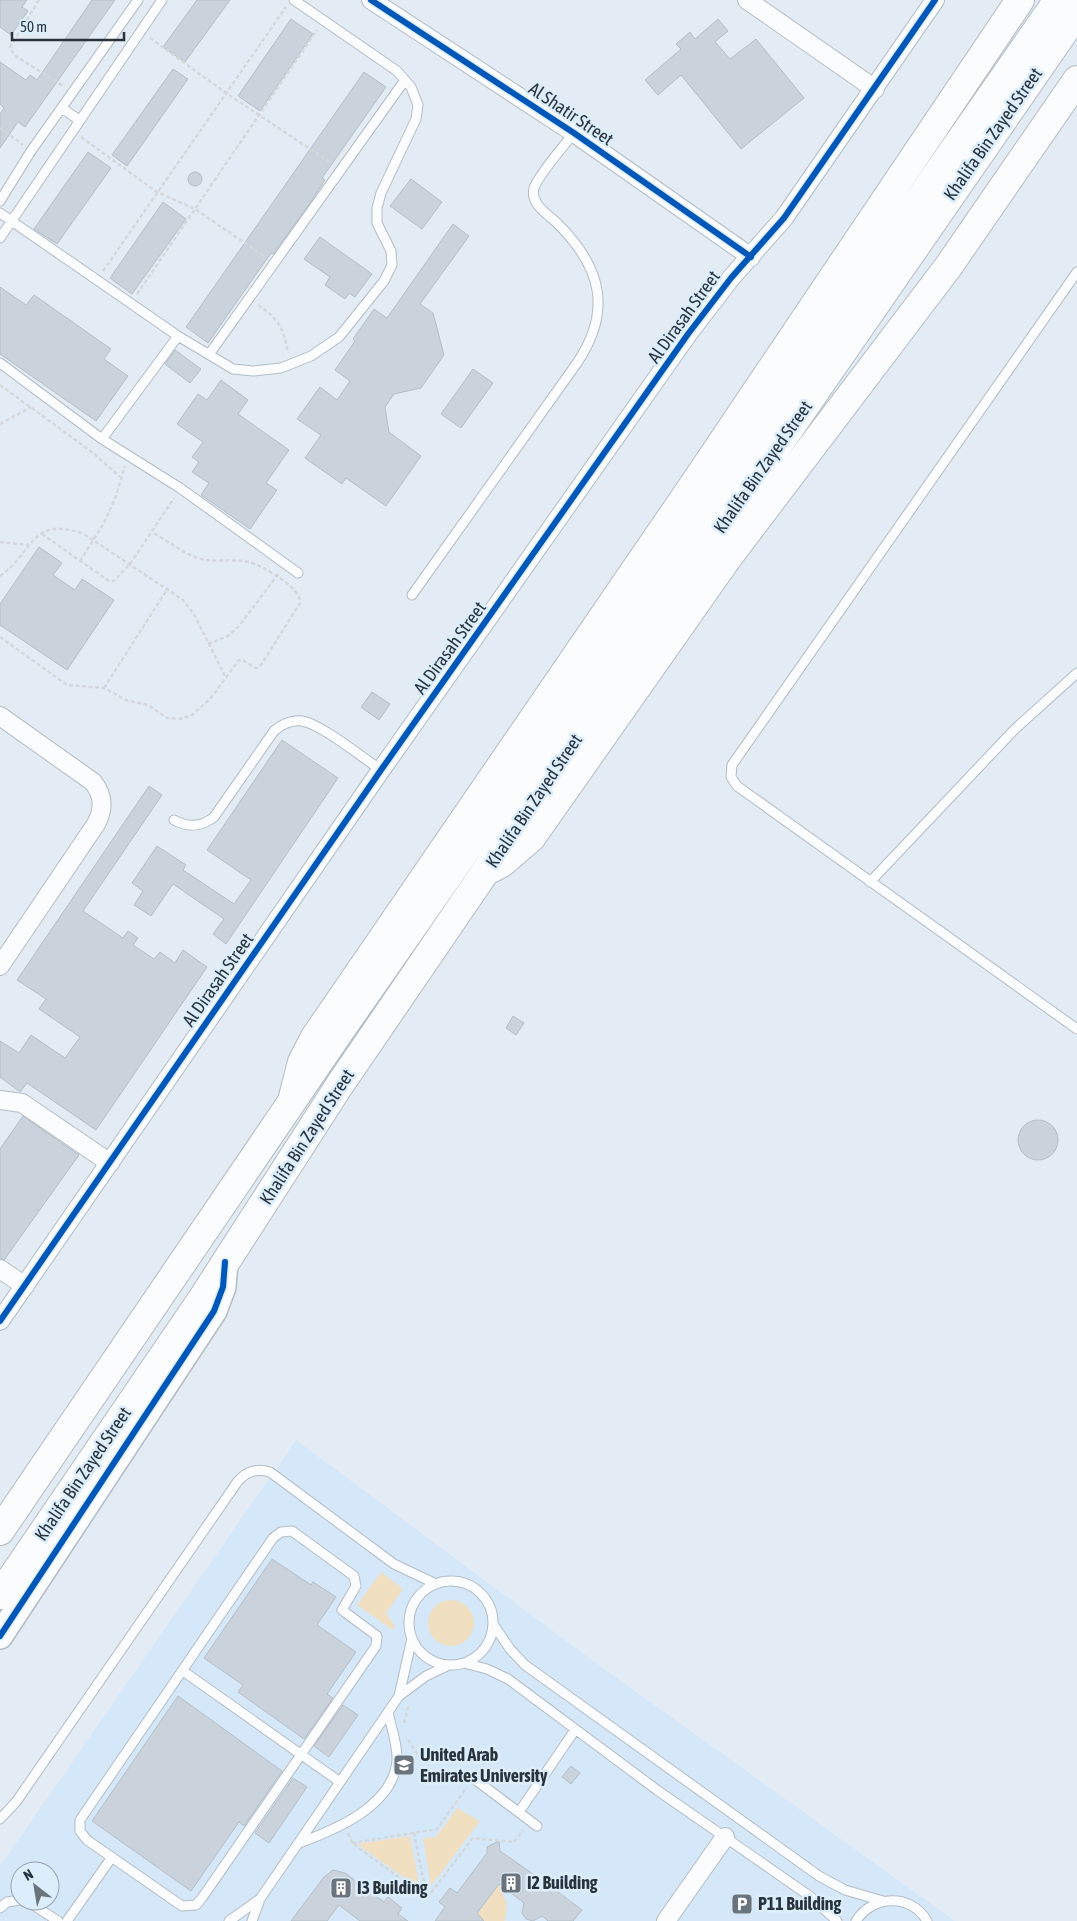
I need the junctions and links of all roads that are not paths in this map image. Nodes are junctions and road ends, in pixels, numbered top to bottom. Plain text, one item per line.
1 (138, 0) edge
2 (162, 0) edge
3 (293, 0) edge
4 (371, 0) edge
5 (748, 0) edge
6 (935, 0) edge
7 (1020, 0) edge
8 (1058, 0) edge
9 (1077, 13) edge
10 (122, 24) junction
11 (138, 33) junction
12 (405, 80) junction
13 (1077, 80) edge
14 (875, 89) junction
15 (62, 108) junction
16 (78, 120) junction
17 (574, 133) junction
18 (0, 202) edge
19 (0, 213) edge
20 (12, 221) junction
21 (0, 238) edge
22 (751, 257) junction
23 (1077, 272) edge
24 (178, 336) junction
25 (210, 353) junction
26 (0, 364) edge
27 (102, 439) junction
28 (298, 573) dead end
29 (412, 595) dead end
30 (1077, 673) edge
31 (0, 716) edge
32 (381, 770) junction
33 (174, 820) dead end
34 (485, 872) junction
35 (870, 882) junction
36 (0, 966) edge
37 (1077, 1029) edge
38 (0, 1100) edge
39 (292, 1102) junction
40 (110, 1162) junction
41 (225, 1262) junction
42 (0, 1269) edge
43 (25, 1286) junction
44 (0, 1321) edge
45 (46, 1465) junction
46 (0, 1502) edge
47 (0, 1531) edge
48 (436, 1584) junction
49 (0, 1596) edge
50 (493, 1624) junction
51 (0, 1636) edge
52 (412, 1638) junction
53 (464, 1663) junction
54 (449, 1665) junction
55 (183, 1671) junction
56 (399, 1696) junction
57 (388, 1712) junction
58 (575, 1730) junction
59 (301, 1754) junction
60 (473, 1778) road end
61 (340, 1782) junction
62 (519, 1812) junction
63 (0, 1819) edge
64 (534, 1823) road end
65 (725, 1837) junction
66 (299, 1844) junction
67 (112, 1857) junction
68 (260, 1899) junction
69 (883, 1901) junction
70 (42, 1911) edge
71 (58, 1921) edge
72 (67, 1921) edge
73 (229, 1921) edge
74 (252, 1921) edge
75 (666, 1921) edge
76 (837, 1921) edge
77 (856, 1921) edge
78 (927, 1921) edge

1 - 10 lane
2 - 11 lane
3 - 12 lane
4 - 17 street, Al Shatir Street
5 - 14 street
6 - 14 street, Al Dirasah Street
7 - 39 main road
8 - 39 main road, Khalifa Bin Zayed Street
9 - 34 main road, Khalifa Bin Zayed Street
10 - 11 lane
10 - 15 lane
11 - 16 lane
12 - 25 lane
12 - 25 lane
13 - 34 main road
14 - 22 street, Al Dirasah Street
15 - 16 lane
15 - 18 lane
16 - 20 lane
17 - 22 street, Al Shatir Street
17 - 29 lane
19 - 20 lane
20 - 21 lane
20 - 24 lane
22 - 32 street, Al Dirasah Street
23 - 35 lane
24 - 25 lane
24 - 27 lane
26 - 27 lane
27 - 28 lane
30 - 35 lane
31 - 36 street
32 - 33 lane
32 - 40 street, Al Dirasah Street
34 - 41 main road, Khalifa Bin Zayed Street
35 - 37 lane
38 - 40 street
39 - 45 main road, Khalifa Bin Zayed Street
40 - 43 street, Al Dirasah Street
41 - 49 main road, Khalifa Bin Zayed Street
41 - 51 street
42 - 43 street
43 - 44 street, Al Dirasah Street
45 - 46 main road
45 - 47 main road, Khalifa Bin Zayed Street
48 - 50 lane
48 - 52 lane
48 - 63 lane
50 - 53 lane
50 - 69 lane
52 - 54 lane
52 - 56 lane
53 - 54 lane
53 - 58 lane
54 - 56 lane
55 - 59 lane
55 - 59 lane
55 - 67 lane
56 - 57 lane
57 - 61 lane
57 - 66 lane
58 - 62 lane
58 - 65 lane
59 - 61 lane
59 - 67 lane
60 - 62 lane
61 - 66 lane
62 - 64 lane
65 - 75 street
65 - 76 lane
66 - 68 lane
67 - 72 lane
68 - 73 lane
68 - 74 lane
69 - 77 lane
69 - 78 lane
70 - 71 lane

